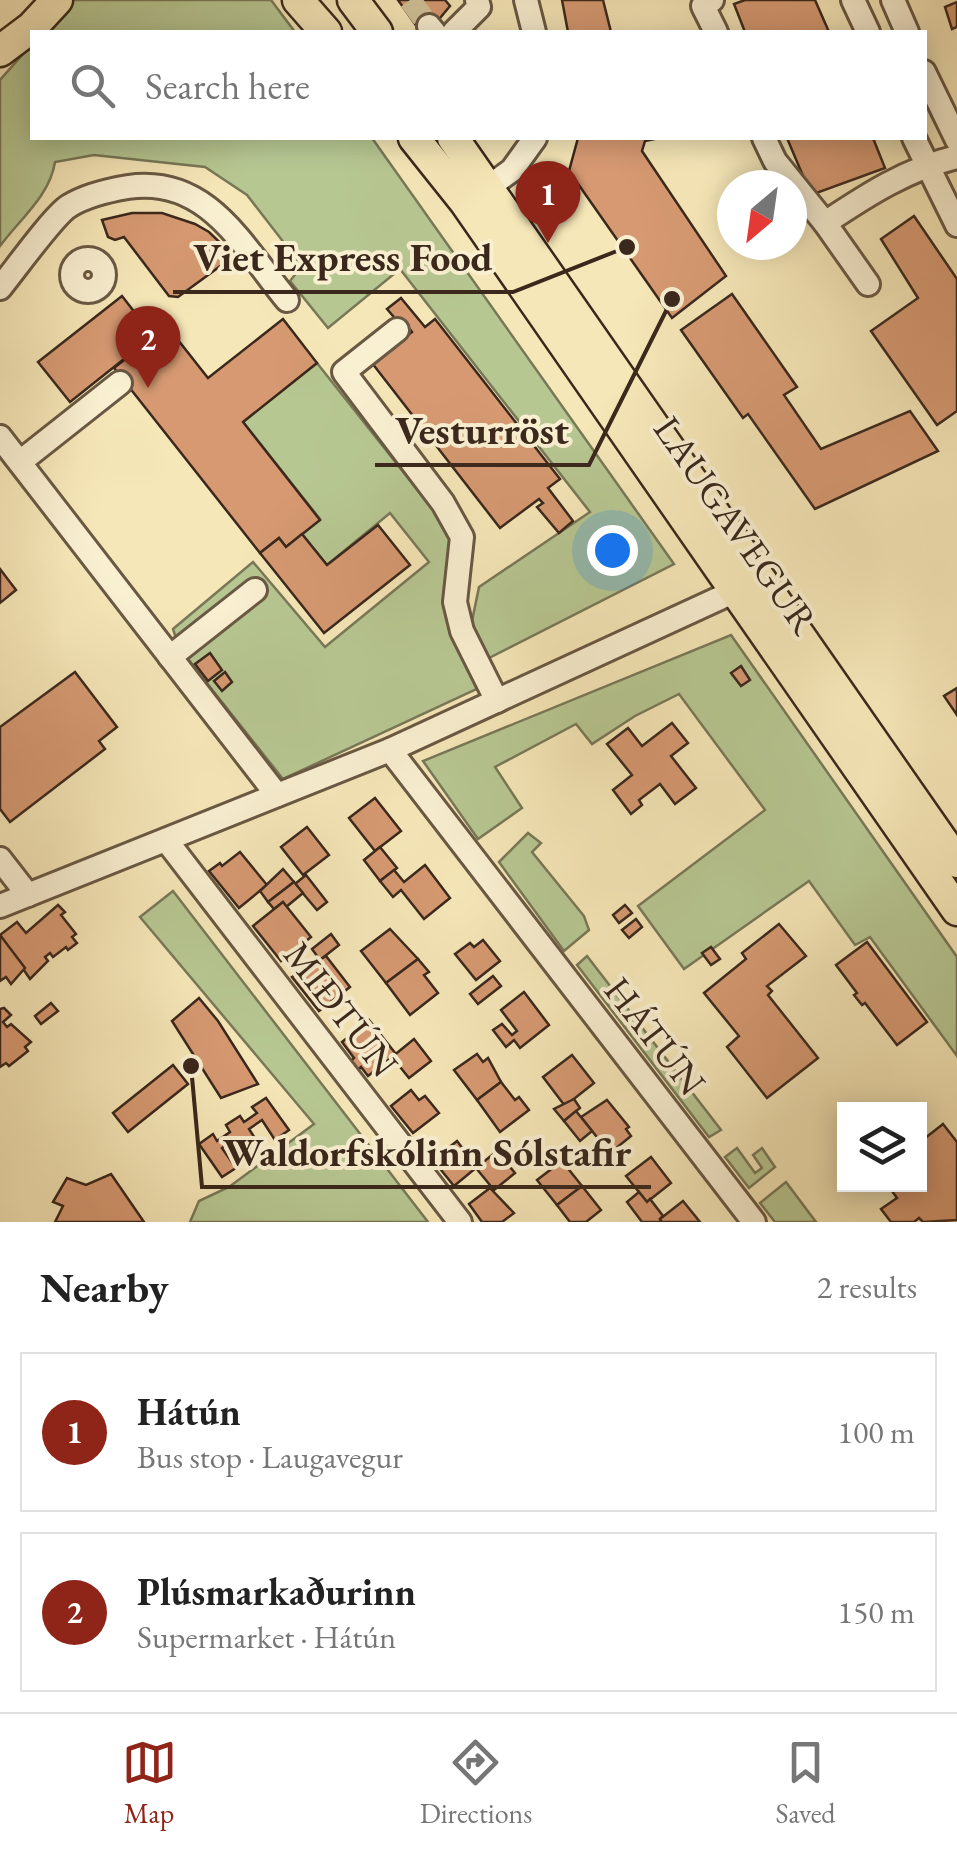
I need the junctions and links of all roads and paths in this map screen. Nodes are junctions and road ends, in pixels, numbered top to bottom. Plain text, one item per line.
1 (33, 0) edge
2 (56, 0) edge
3 (298, 0) edge
4 (353, 0) edge
5 (477, 0) edge
6 (526, 0) edge
7 (712, 0) edge
8 (853, 0) edge
9 (893, 0) edge
10 (324, 30) edge
11 (376, 30) edge
12 (456, 30) edge
13 (534, 30) edge
14 (715, 30) edge
15 (867, 30) edge
16 (906, 30) edge
17 (0, 52) edge
18 (927, 78) edge
19 (416, 140) edge
20 (454, 140) edge
21 (534, 140) edge
22 (765, 140) edge
23 (915, 140) edge
24 (957, 140) edge
25 (957, 157) edge
26 (926, 164) junction
27 (478, 195) junction
28 (825, 223) junction
29 (957, 225) edge
30 (36, 245) junction
31 (76, 264) dead end
32 (868, 284) dead end
33 (0, 288) edge
34 (287, 300) dead end
35 (397, 330) dead end
36 (120, 383) dead end
37 (0, 436) edge
38 (20, 462) junction
39 (256, 590) dead end
40 (733, 592) junction
41 (170, 657) junction
42 (497, 701) junction
43 (390, 750) junction
44 (277, 796) junction
45 (166, 840) junction
46 (0, 859) edge
47 (957, 862) edge
48 (28, 895) junction
49 (0, 906) edge
50 (957, 910) edge
51 (460, 1222) edge
52 (754, 1222) edge

1 - 17 main road
2 - 17 main road
3 - 10 main road
4 - 11 main road
5 - 12 street
6 - 13 street
7 - 14 street
8 - 15 street
9 - 16 street
18 - 24 street
19 - 27 main road, LAUGAVEGUR
20 - 27 main road, LAUGAVEGUR
21 - 27 street
22 - 28 street
23 - 26 street
25 - 26 street
26 - 28 street
26 - 29 street
27 - 40 main road, LAUGAVEGUR
27 - 47 main road, LAUGAVEGUR
28 - 32 street
30 - 31 street
30 - 33 street
30 - 34 street
35 - 42 street
36 - 38 street
37 - 38 street
38 - 41 street
39 - 41 street
40 - 42 street
40 - 50 main road, LAUGAVEGUR
41 - 44 street
42 - 43 street
43 - 44 street
43 - 52 street, HÁTÚN
44 - 45 street
45 - 48 street
45 - 51 street, MIÐTÚN
46 - 48 street
48 - 49 street

